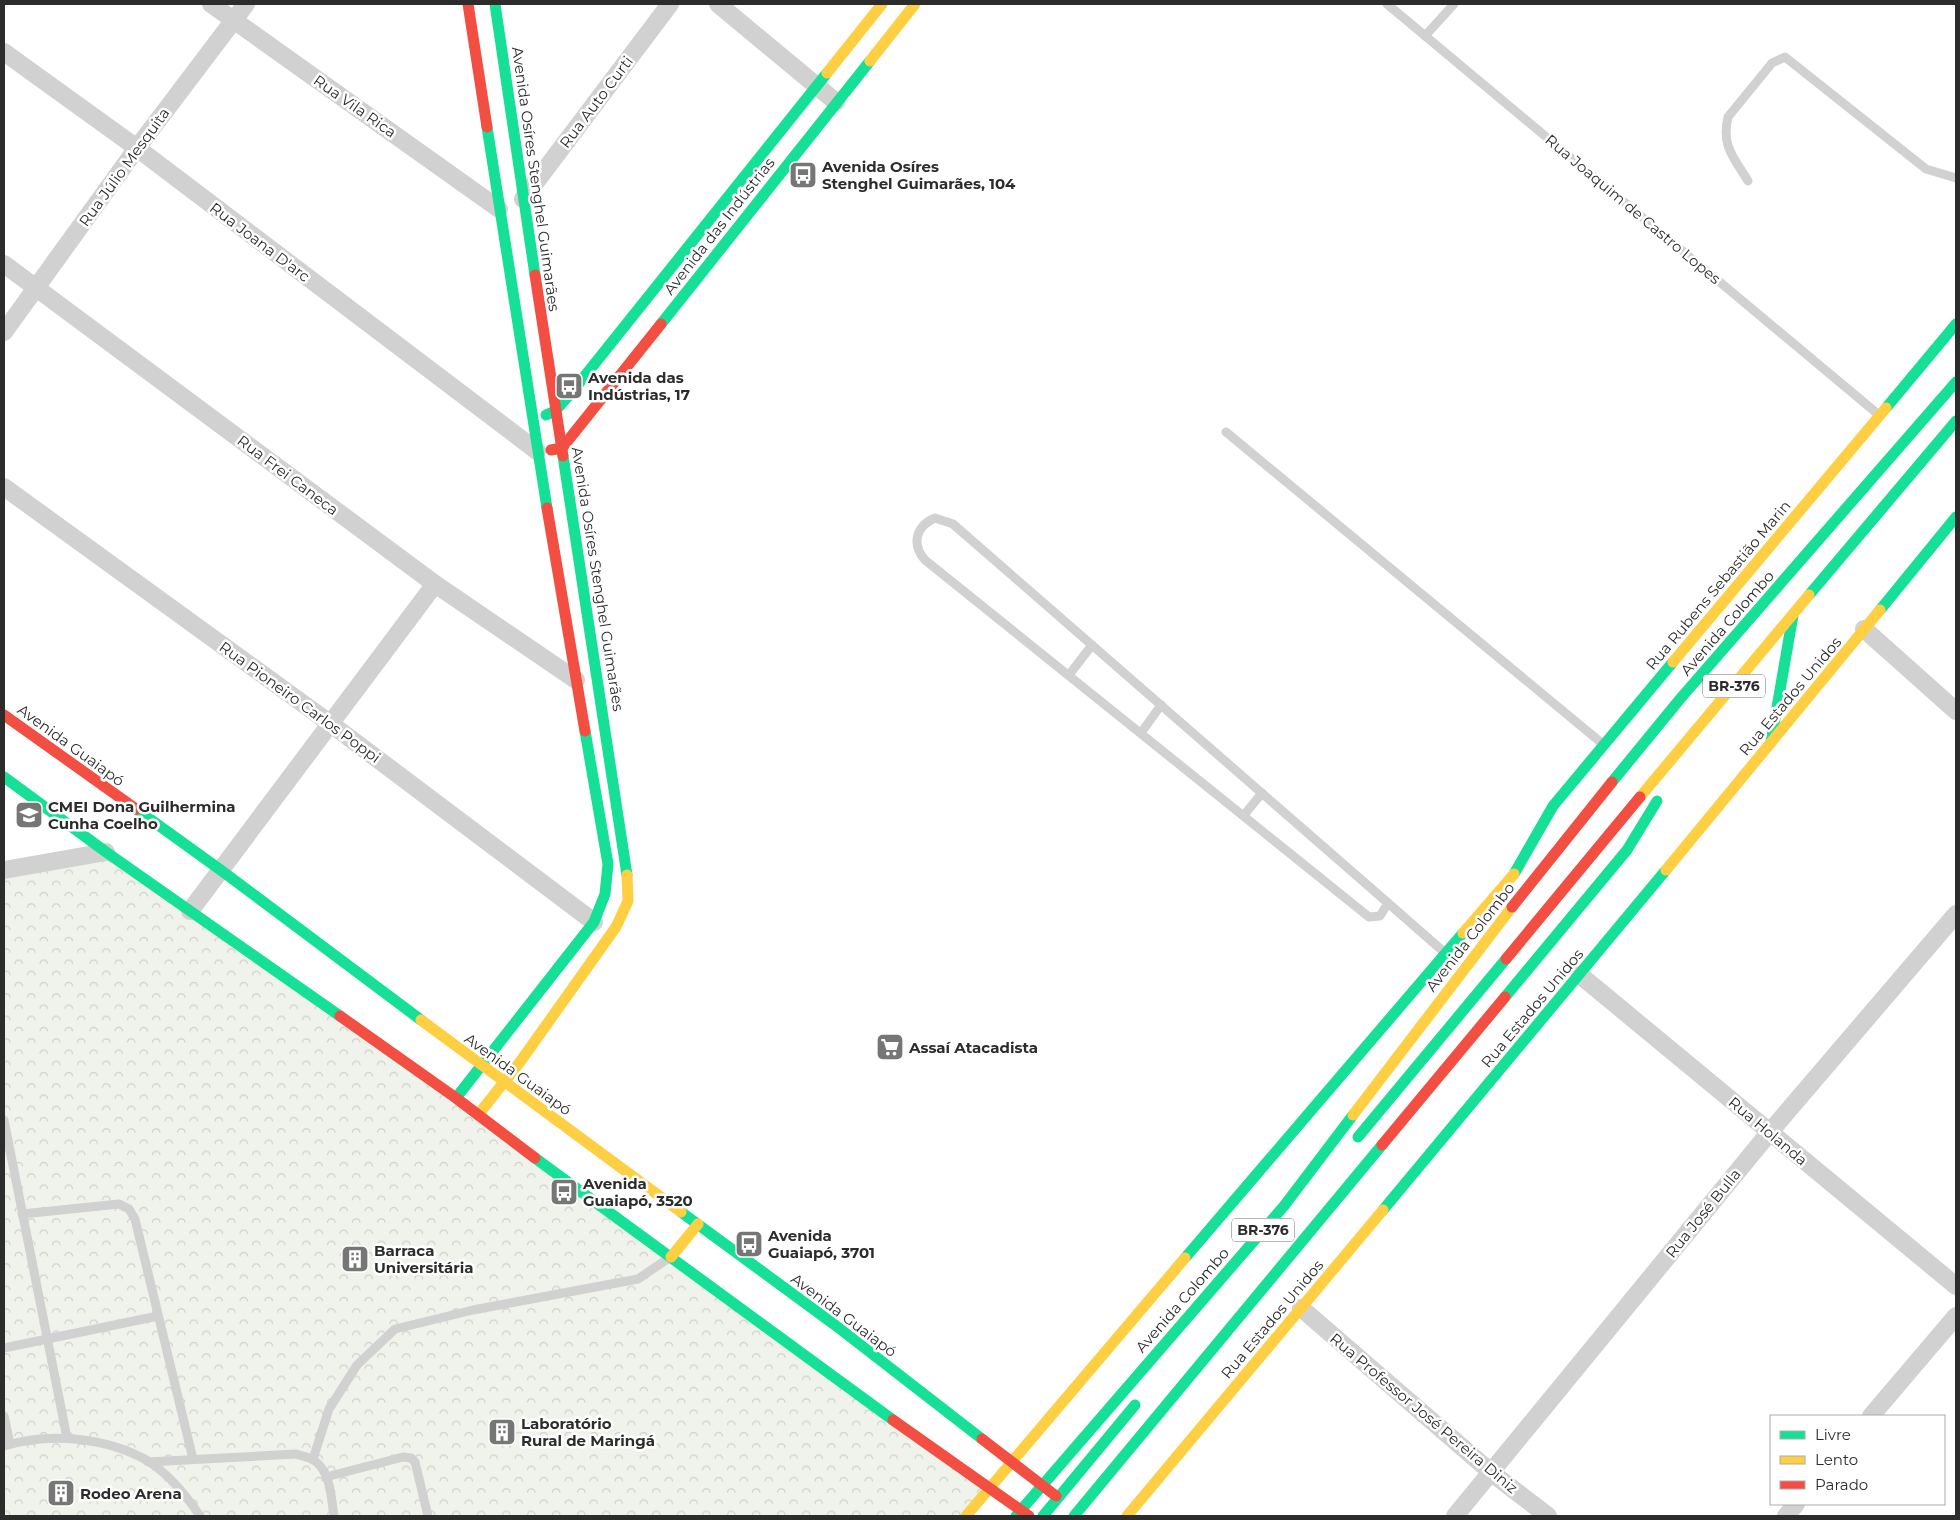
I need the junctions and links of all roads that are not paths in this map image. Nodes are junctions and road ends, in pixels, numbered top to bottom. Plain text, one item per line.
1 (211, 4) edge
2 (246, 4) edge
3 (468, 4) edge
4 (495, 4) edge
5 (670, 4) edge
6 (718, 4) edge
7 (882, 4) edge
8 (915, 4) edge
9 (1387, 4) edge
10 (1454, 4) edge
11 (234, 21) junction
12 (1425, 36) junction
13 (4, 52) edge
14 (817, 85) junction
15 (836, 102) junction
16 (137, 148) junction
17 (1956, 178) edge
18 (1748, 181) dead end
19 (523, 199) junction
20 (499, 209) junction
21 (4, 264) edge
22 (37, 287) junction
23 (1956, 324) edge
24 (4, 332) edge
25 (1956, 382) edge
26 (555, 411) junction
27 (1879, 415) junction
28 (532, 420) junction
29 (1956, 421) edge
30 (1226, 432) dead end
31 (514, 435) junction
32 (562, 448) junction
33 (537, 451) junction
34 (4, 487) edge
35 (1956, 517) edge
36 (435, 584) junction
37 (1793, 614) junction
38 (1864, 629) junction
39 (1092, 645) junction
40 (1069, 675) junction
41 (576, 680) junction
42 (1680, 699) junction
43 (1161, 705) junction
44 (1956, 711) edge
45 (4, 715) edge
46 (1704, 723) junction
47 (331, 724) junction
48 (1141, 733) junction
49 (1771, 742) junction
50 (1604, 745) junction
51 (4, 777) edge
52 (1262, 793) junction
53 (1576, 808) dead end
54 (1244, 816) junction
55 (1545, 841) dead end
56 (106, 852) junction
57 (4, 870) edge
58 (222, 871) junction
59 (1514, 874) junction
60 (1388, 903) junction
61 (190, 911) junction
62 (1956, 914) edge
63 (594, 922) junction
64 (1446, 954) junction
65 (1580, 975) junction
66 (481, 1066) junction
67 (505, 1083) junction
68 (456, 1098) junction
69 (478, 1115) junction
70 (4, 1120) edge
71 (1769, 1133) junction
72 (1348, 1149) dead end
73 (22, 1214) junction
74 (698, 1224) junction
75 (671, 1257) junction
76 (1956, 1286) edge
77 (1301, 1308) junction
78 (158, 1316) junction
79 (1956, 1316) edge
80 (47, 1340) junction
81 (4, 1348) edge
82 (1146, 1392) dead end
83 (1872, 1415) edge
84 (4, 1416) edge
85 (67, 1438) junction
86 (7, 1445) edge
87 (193, 1459) junction
88 (313, 1459) junction
89 (148, 1462) junction
90 (1011, 1463) junction
91 (1492, 1473) junction
92 (326, 1477) junction
93 (989, 1489) junction
94 (1795, 1505) edge
95 (1078, 1515) edge
96 (200, 1516) edge
97 (334, 1516) edge
98 (428, 1516) edge
99 (966, 1516) edge
100 (1016, 1516) edge
101 (1029, 1516) edge
102 (1042, 1516) edge
103 (1127, 1516) edge
104 (1455, 1516) edge
105 (1548, 1516) edge
106 (1786, 1516) edge

1 - 11 street, Rua Vila Rica
2 - 11 street, Rua Júlio Mesquita
3 - 20 main road
4 - 19 main road, Avenida Osíres Stenghel Guimarães
5 - 19 street, Rua Auto Curti
6 - 14 street
7 - 14 main road, Avenida das Indústrias
8 - 15 main road, Avenida das Indústrias
9 - 12 lane, Rua Joaquim de Castro Lopes
10 - 12 lane
11 - 16 street, Rua Júlio Mesquita
11 - 20 street, Rua Vila Rica
12 - 27 lane, Rua Joaquim de Castro Lopes
13 - 16 street, Rua Joana D'arc
14 - 15 street
14 - 26 main road, Avenida das Indústrias
15 - 32 main road, Avenida das Indústrias
16 - 22 street, Rua Júlio Mesquita
16 - 31 street, Rua Joana D'arc
17 - 18 lane
19 - 26 main road, Avenida Osíres Stenghel Guimarães
20 - 28 main road
21 - 22 street, Rua Frei Caneca
22 - 24 street, Rua Júlio Mesquita
22 - 36 street, Rua Frei Caneca
23 - 27 main road, Rua Rubens Sebastião Marin
25 - 42 main road, Avenida Colombo / BR-376
26 - 28 main road, Avenida das Indústrias
26 - 32 main road, Avenida Osíres Stenghel Guimarães
27 - 50 main road, Rua Rubens Sebastião Marin
28 - 31 street
28 - 33 main road
29 - 37 main road, BR-376
30 - 50 lane
31 - 33 street, Rua Joana D'arc
32 - 33 main road
32 - 67 main road, Avenida Osíres Stenghel Guimarães
33 - 41 main road
34 - 47 street, Rua Pioneiro Carlos Poppi
35 - 38 main road, Rua Estados Unidos
36 - 41 street, Rua Frei Caneca
36 - 47 street
37 - 46 main road, BR-376
37 - 49 main road
38 - 44 street
38 - 49 main road, Rua Estados Unidos
39 - 40 lane
39 - 40 lane
39 - 43 lane
40 - 48 lane
41 - 63 main road
42 - 53 main road
42 - 100 main road, Avenida Colombo / BR-376
43 - 48 lane
43 - 52 lane
45 - 58 main road, Avenida Guaiapó
46 - 72 main road, BR-376
46 - 95 main road
47 - 58 street
47 - 63 street, Rua Pioneiro Carlos Poppi
48 - 54 lane
49 - 65 main road, Rua Estados Unidos
50 - 59 main road, Rua Rubens Sebastião Marin
51 - 56 main road
52 - 54 lane
52 - 60 lane
54 - 60 lane
55 - 59 main road
56 - 57 street
56 - 61 main road
58 - 61 street
58 - 66 main road, Avenida Guaiapó
59 - 64 main road
60 - 64 lane
61 - 68 main road
62 - 71 street, Rua José Bulla
63 - 66 main road
64 - 90 main road
65 - 71 street, Rua Holanda
65 - 77 main road, Rua Estados Unidos
66 - 67 main road, Avenida Guaiapó
66 - 68 main road
67 - 69 main road, Avenida Osíres Stenghel Guimarães
67 - 74 main road, Avenida Guaiapó
68 - 69 main road
69 - 75 main road
70 - 73 lane
71 - 76 street, Rua Holanda
71 - 91 street, Rua José Bulla
73 - 78 lane
73 - 80 lane
74 - 75 main road
74 - 90 main road, Avenida Guaiapó
75 - 88 lane
75 - 93 main road
77 - 91 street, Rua Professor José Pereira Diniz
77 - 103 main road, Rua Estados Unidos
78 - 80 lane
78 - 87 lane
79 - 83 street
80 - 81 lane
80 - 85 lane
82 - 102 main road
84 - 86 lane
85 - 86 lane
85 - 89 lane
87 - 88 lane
87 - 89 lane
88 - 92 lane
89 - 96 lane
90 - 93 main road
90 - 95 main road, Avenida Guaiapó
91 - 104 street, Rua José Bulla
91 - 105 street, Rua Professor José Pereira Diniz
92 - 97 lane
92 - 98 lane
93 - 99 main road
93 - 101 main road
94 - 106 street

